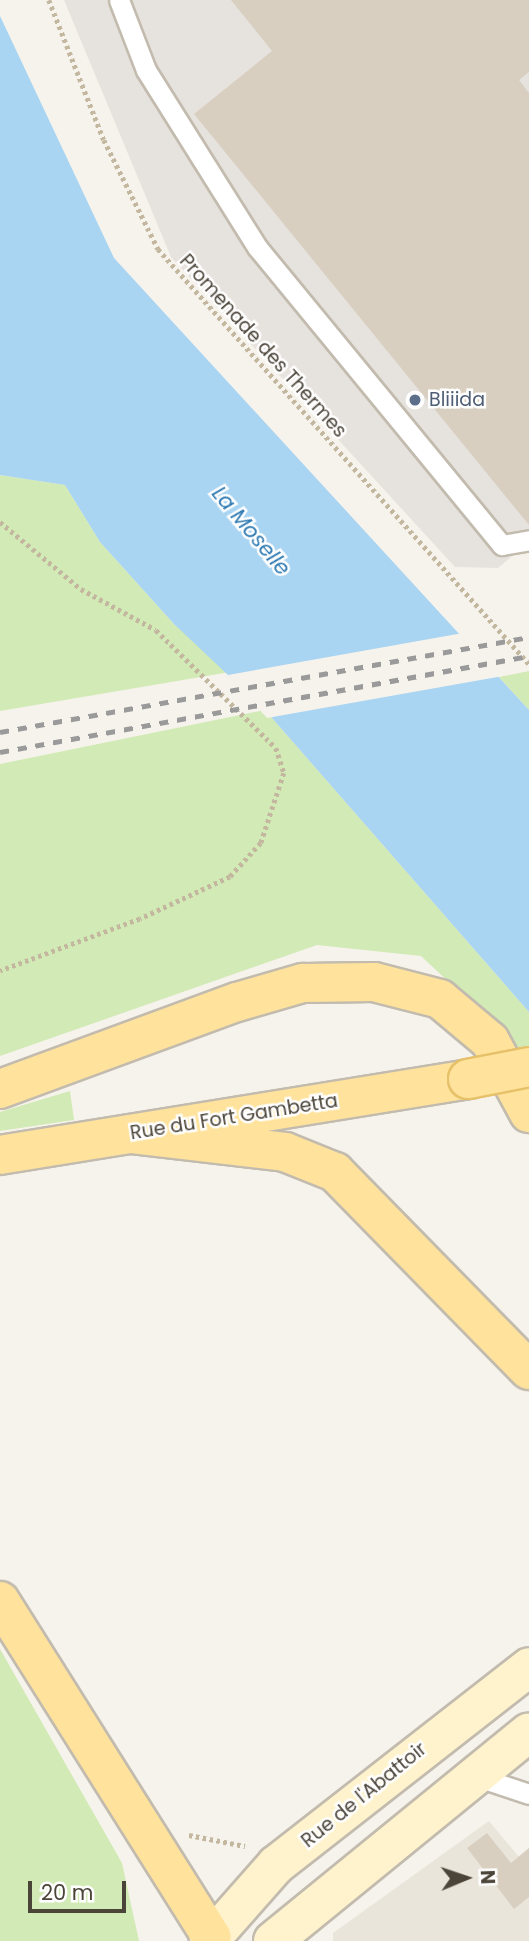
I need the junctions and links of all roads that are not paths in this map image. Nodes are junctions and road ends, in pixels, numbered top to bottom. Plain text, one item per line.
1 (119, 0) edge
2 (529, 540) edge
3 (529, 1067) edge
4 (0, 1089) edge
5 (529, 1113) edge
6 (130, 1134) junction
7 (0, 1155) edge
8 (529, 1370) edge
9 (0, 1601) edge
10 (529, 1667) edge
11 (529, 1732) edge
12 (475, 1776) junction
13 (529, 1794) edge
14 (310, 1926) edge
15 (212, 1939) edge
16 (273, 1941) edge

1 - 2 lane
3 - 6 main road, Rue du Fort Gambetta, bridge
4 - 5 main road
6 - 7 main road, Rue du Fort Gambetta
6 - 8 main road
9 - 15 main road
10 - 15 main road, Rue de l'Abattoir
11 - 12 main road
12 - 13 lane
12 - 14 main road
14 - 16 main road

